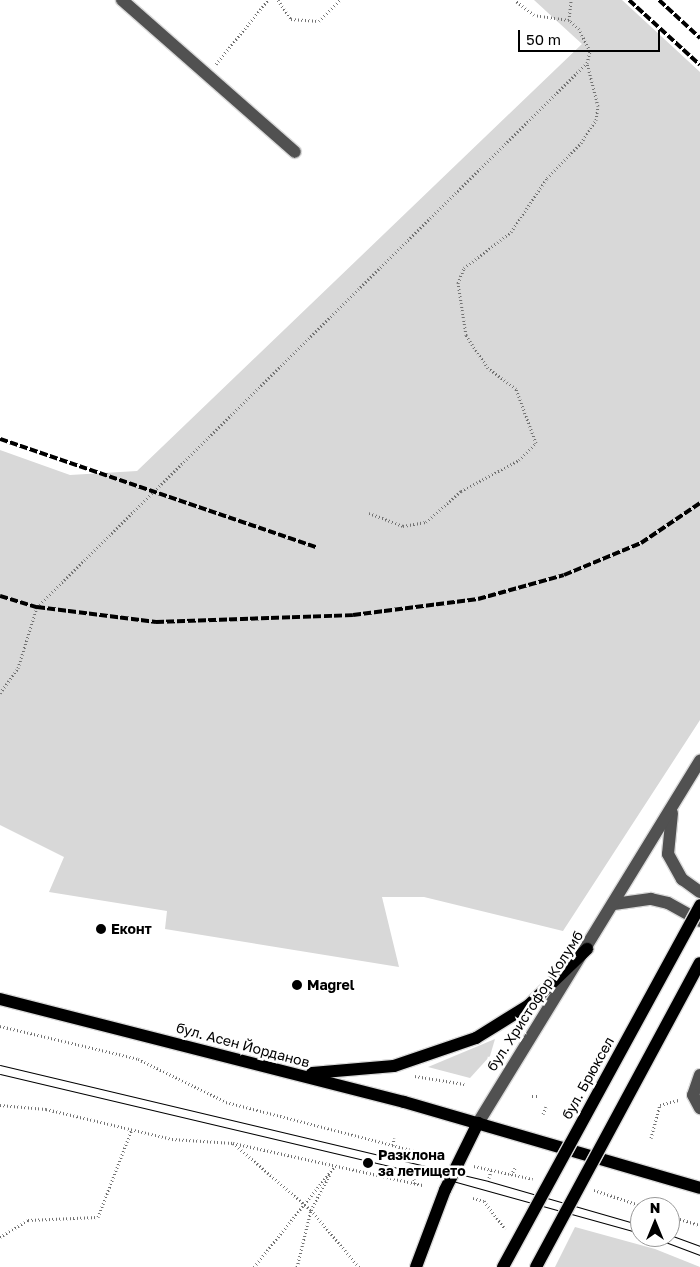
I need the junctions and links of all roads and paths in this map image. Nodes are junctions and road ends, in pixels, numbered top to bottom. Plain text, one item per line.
1 (122, 0) edge
2 (268, 0) edge
3 (278, 0) edge
4 (340, 0) edge
5 (515, 0) edge
6 (571, 0) edge
7 (569, 20) junction
8 (586, 63) junction
9 (208, 75) junction
10 (295, 152) dead end
11 (369, 512) dead end
12 (0, 693) edge
13 (700, 761) edge
14 (674, 803) junction
15 (700, 892) edge
16 (614, 904) junction
17 (700, 905) edge
18 (700, 921) edge
19 (586, 949) junction
20 (700, 963) edge
21 (0, 999) edge
22 (0, 1026) edge
23 (296, 1074) junction
24 (411, 1075) dead end
25 (700, 1075) edge
26 (464, 1084) dead end
27 (532, 1096) dead end
28 (538, 1096) dead end
29 (693, 1096) junction
30 (0, 1104) edge
31 (546, 1107) dead end
32 (700, 1108) edge
33 (543, 1114) dead end
34 (478, 1123) junction
35 (132, 1129) junction
36 (394, 1138) dead end
37 (651, 1138) dead end
38 (233, 1143) junction
39 (393, 1145) junction
40 (414, 1151) dead end
41 (334, 1167) junction
42 (515, 1168) dead end
43 (491, 1170) dead end
44 (511, 1175) dead end
45 (489, 1178) dead end
46 (414, 1179) dead end
47 (415, 1184) junction
48 (422, 1185) dead end
49 (700, 1188) edge
50 (473, 1198) dead end
51 (304, 1204) junction
52 (311, 1210) junction
53 (680, 1219) edge
54 (700, 1225) edge
55 (506, 1230) dead end
56 (0, 1237) edge
57 (254, 1267) edge
58 (297, 1267) edge
59 (359, 1267) edge
60 (416, 1267) edge
61 (504, 1267) edge
62 (536, 1267) edge

1 - 9 street
2 - 9 path
3 - 4 path
5 - 7 path
6 - 7 path
7 - 8 path
8 - 11 path
8 - 12 path
9 - 10 street
13 - 14 street, бул. Христофор Колумб
14 - 15 street
14 - 16 street, бул. Христофор Колумб
16 - 18 street
16 - 19 street, бул. Христофор Колумб
17 - 61 main road, бул. Брюксел, bridge
19 - 23 main road
19 - 34 street, бул. Христофор Колумб
20 - 62 main road, bridge
21 - 23 main road, бул. Асен Йорданов
22 - 39 path
23 - 34 main road, бул. Асен Йорданов
24 - 26 path
25 - 29 street
27 - 28 path
29 - 32 street
29 - 37 path
30 - 35 path
31 - 33 path
34 - 49 main road, бул. Асен Йорданов
34 - 60 main road, бул. Христофор Колумб
35 - 38 path
35 - 56 path
36 - 39 path
38 - 41 path
38 - 51 path
39 - 40 path
41 - 47 path
41 - 51 path
41 - 52 path
42 - 44 path
43 - 45 path
46 - 47 path
47 - 48 path
50 - 55 path
51 - 52 path
51 - 57 path
52 - 58 path
52 - 59 path
53 - 54 path

